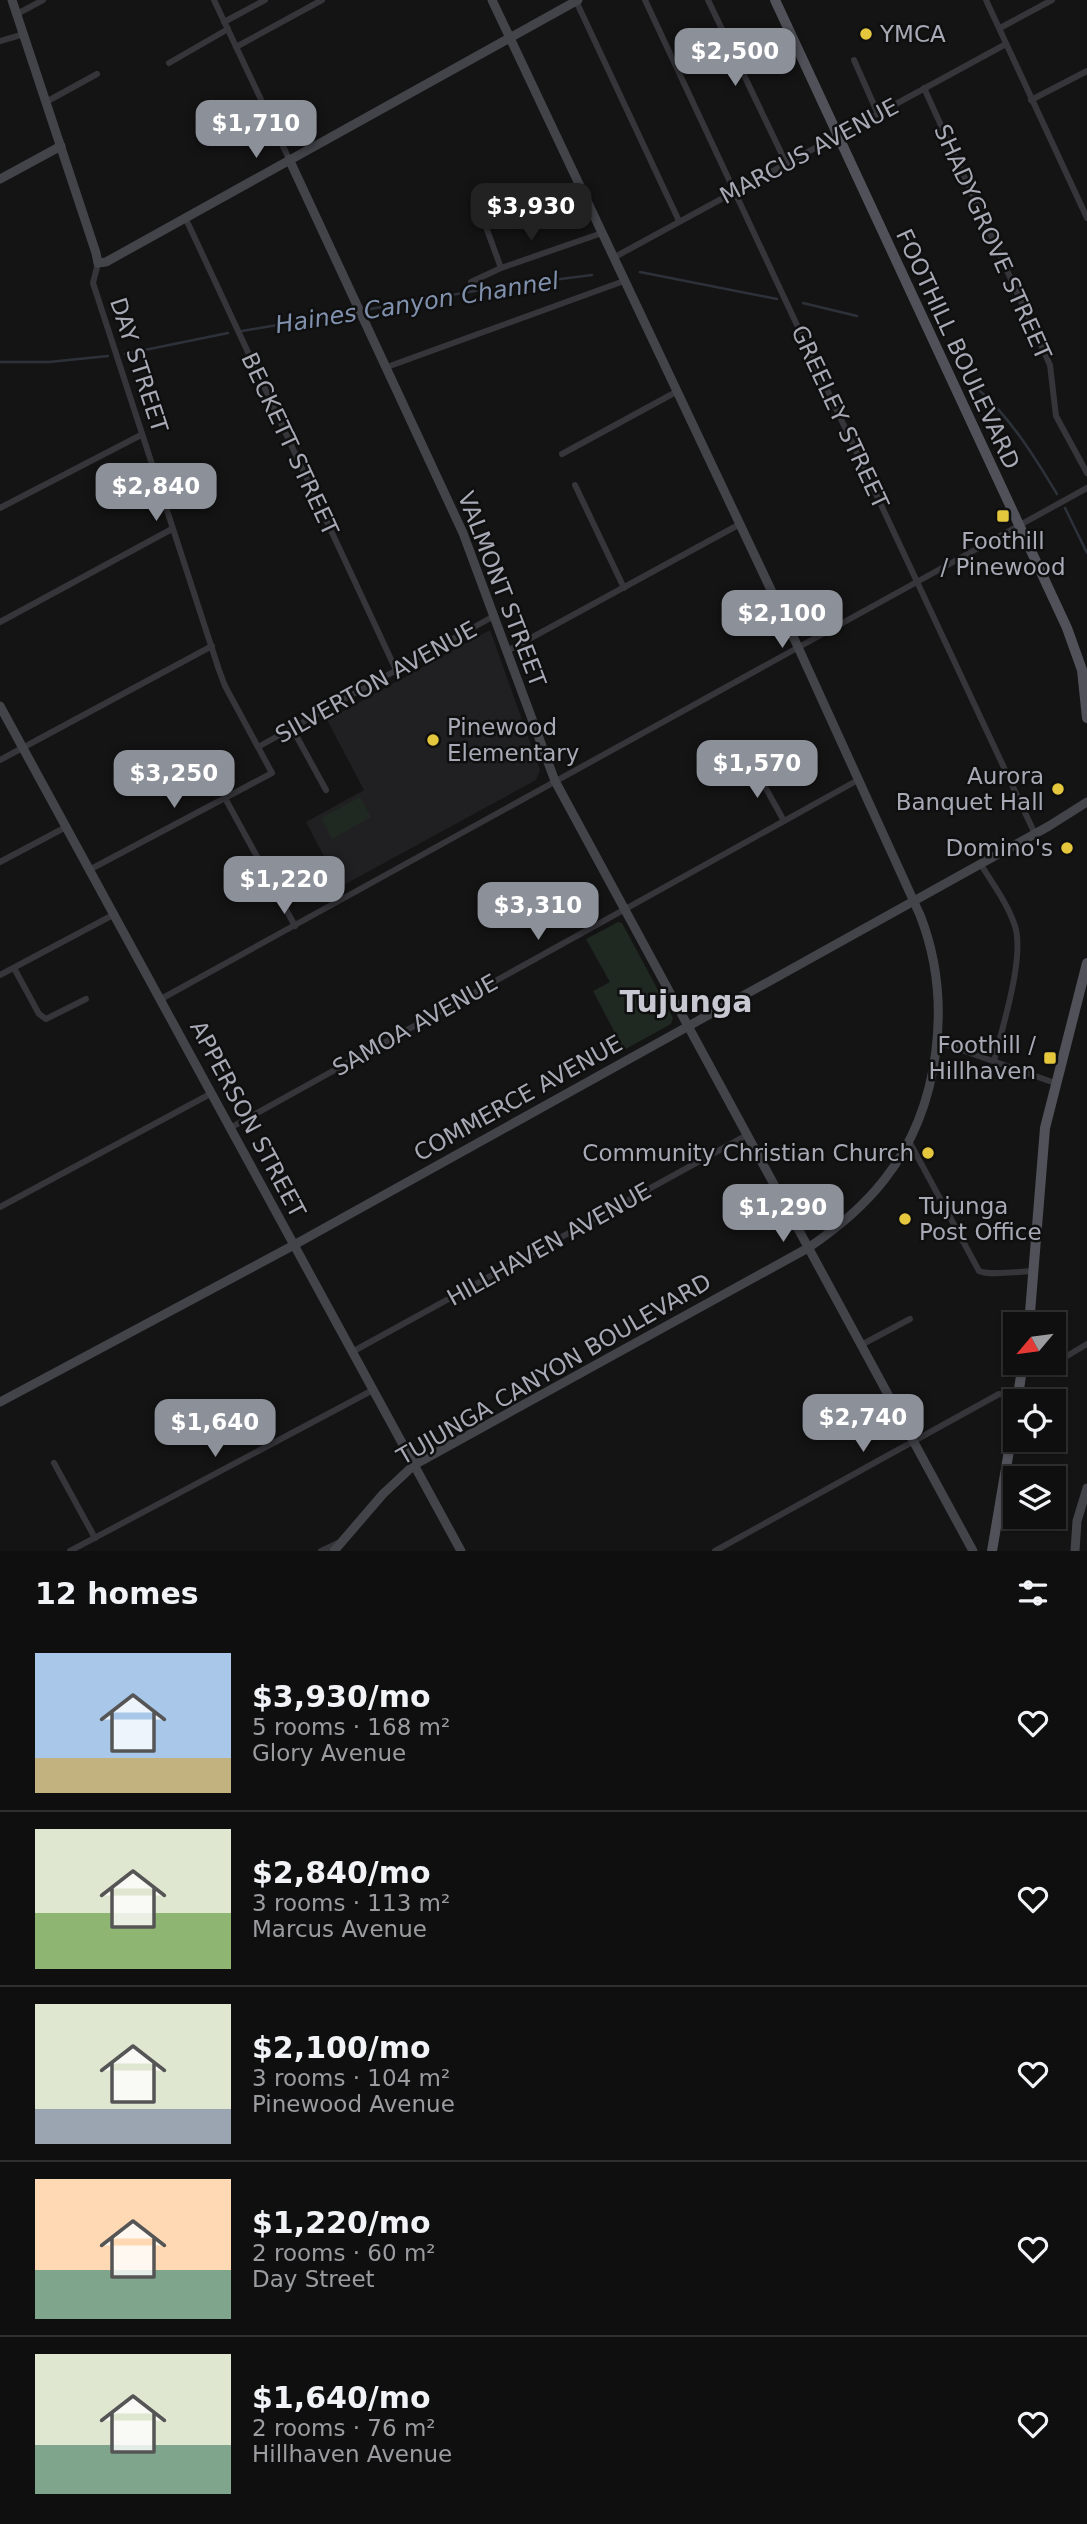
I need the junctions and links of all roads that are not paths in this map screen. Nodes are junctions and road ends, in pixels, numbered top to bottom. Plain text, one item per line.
1 (12, 0) edge
2 (43, 0) edge
3 (214, 0) edge
4 (265, 0) edge
5 (322, 0) edge
6 (492, 0) edge
7 (577, 0) edge
8 (645, 0) edge
9 (708, 0) edge
10 (775, 0) edge
11 (986, 0) edge
12 (1052, 0) edge
13 (17, 15) junction
14 (226, 26) junction
15 (1000, 28) junction
16 (23, 34) junction
17 (509, 38) junction
18 (0, 41) edge
19 (1006, 44) junction
20 (236, 47) junction
21 (854, 60) dead end
22 (169, 62) dead end
23 (1087, 71) edge
24 (97, 74) dead end
25 (923, 88) junction
26 (1031, 100) junction
27 (46, 102) junction
28 (878, 114) junction
29 (837, 136) junction
30 (61, 146) junction
31 (289, 159) junction
32 (786, 163) junction
33 (0, 178) edge
34 (735, 190) junction
35 (185, 218) junction
36 (1087, 218) edge
37 (679, 221) junction
38 (486, 227) dead end
39 (602, 233) junction
40 (613, 258) junction
41 (98, 263) junction
42 (501, 268) junction
43 (624, 281) junction
44 (471, 282) dead end
45 (387, 367) junction
46 (676, 392) junction
47 (141, 435) junction
48 (562, 454) dead end
49 (1087, 473) edge
50 (575, 485) dead end
51 (1087, 488) edge
52 (0, 508) edge
53 (740, 524) junction
54 (1020, 526) junction
55 (172, 529) junction
56 (918, 583) junction
57 (624, 588) junction
58 (494, 616) junction
59 (0, 622) edge
60 (212, 646) junction
61 (798, 648) junction
62 (507, 650) junction
63 (396, 670) junction
64 (0, 706) edge
65 (1087, 718) edge
66 (292, 728) junction
67 (23, 747) junction
68 (258, 747) junction
69 (0, 760) edge
70 (754, 766) dead end
71 (272, 773) joint
72 (858, 780) junction
73 (555, 781) junction
74 (326, 790) dead end
75 (225, 798) junction
76 (1087, 802) edge
77 (784, 821) junction
78 (66, 827) junction
79 (1035, 834) junction
80 (0, 862) edge
81 (980, 863) junction
82 (89, 870) junction
83 (913, 901) junction
84 (624, 910) junction
85 (113, 915) junction
86 (295, 926) junction
87 (1087, 963) edge
88 (14, 968) junction
89 (0, 975) edge
90 (86, 999) dead end
91 (161, 999) junction
92 (1082, 1001) edge
93 (687, 1026) junction
94 (936, 1041) junction
95 (994, 1061) junction
96 (1055, 1083) junction
97 (212, 1093) junction
98 (230, 1128) junction
99 (747, 1135) junction
100 (909, 1141) junction
101 (0, 1207) edge
102 (294, 1245) junction
103 (808, 1248) junction
104 (1035, 1271) junction
105 (1030, 1312) edge
106 (910, 1319) dead end
107 (861, 1345) junction
108 (1087, 1345) edge
109 (352, 1352) junction
110 (1066, 1357) edge
111 (373, 1390) junction
112 (1003, 1395) edge
113 (0, 1402) edge
114 (913, 1441) junction
115 (1009, 1452) edge
116 (54, 1463) dead end
117 (414, 1465) junction
118 (1087, 1488) edge
119 (95, 1538) junction
120 (343, 1541) junction
121 (969, 1549) edge
122 (70, 1551) edge
123 (321, 1551) edge
124 (334, 1551) edge
125 (461, 1551) edge
126 (715, 1551) edge
127 (992, 1551) edge
128 (1075, 1551) edge

1 - 13 street, DAY STREET
2 - 13 street
3 - 14 street, VALMONT STREET
4 - 14 street
5 - 20 street
6 - 17 street, TUJUNGA CANYON BOULEVARD
7 - 17 street
7 - 37 street
8 - 34 street, GREELEY STREET
9 - 32 street
10 - 29 main road, FOOTHILL BOULEVARD
11 - 15 street
12 - 15 street
13 - 16 street, DAY STREET
14 - 20 street, VALMONT STREET
14 - 22 street
15 - 19 street
16 - 18 street
16 - 27 street, DAY STREET
17 - 31 street
17 - 39 street, TUJUNGA CANYON BOULEVARD
19 - 25 street, MARCUS AVENUE
19 - 26 street
20 - 31 street, VALMONT STREET
21 - 28 street
23 - 26 street
24 - 27 street
25 - 28 street, MARCUS AVENUE
25 - 49 street, SHADYGROVE STREET
26 - 36 street
27 - 30 street, DAY STREET
28 - 29 street, MARCUS AVENUE
29 - 32 street, MARCUS AVENUE
29 - 54 main road, FOOTHILL BOULEVARD
30 - 33 street
30 - 41 street, DAY STREET
31 - 35 street
31 - 45 street, VALMONT STREET
32 - 34 street, MARCUS AVENUE
34 - 37 street, MARCUS AVENUE
34 - 56 street, GREELEY STREET
35 - 41 street
35 - 63 street, BECKETT STREET
37 - 40 street, MARCUS AVENUE
38 - 42 street
39 - 40 street, TUJUNGA CANYON BOULEVARD
39 - 42 street
40 - 43 street, TUJUNGA CANYON BOULEVARD
41 - 47 street, DAY STREET
42 - 44 street
43 - 45 street
43 - 46 street, TUJUNGA CANYON BOULEVARD
45 - 58 street, VALMONT STREET
46 - 48 street
46 - 53 street, TUJUNGA CANYON BOULEVARD
47 - 52 street
47 - 55 street, DAY STREET
50 - 57 street
51 - 54 street
53 - 57 street, SILVERTON AVENUE
53 - 61 street, TUJUNGA CANYON BOULEVARD
54 - 56 street
54 - 65 main road, FOOTHILL BOULEVARD
55 - 59 street
55 - 60 street, DAY STREET
56 - 61 street
56 - 79 street, GREELEY STREET
57 - 62 street, SILVERTON AVENUE
58 - 62 street, VALMONT STREET
58 - 63 street, SILVERTON AVENUE
60 - 67 street
60 - 68 street, DAY STREET
61 - 72 street, TUJUNGA CANYON BOULEVARD
61 - 73 street
62 - 73 street, VALMONT STREET
63 - 66 street, SILVERTON AVENUE
64 - 67 street, APPERSON STREET
66 - 68 street, SILVERTON AVENUE
66 - 74 street
67 - 69 street
67 - 78 street, APPERSON STREET
68 - 71 street, DAY STREET
70 - 77 street
71 - 75 street, SILVERTON AVENUE
72 - 77 street, SAMOA AVENUE
72 - 83 street, TUJUNGA CANYON BOULEVARD
73 - 84 street, VALMONT STREET
73 - 86 street
75 - 82 street, SILVERTON AVENUE
75 - 86 street
76 - 79 street, COMMERCE AVENUE
77 - 84 street, SAMOA AVENUE
78 - 80 street
78 - 82 street, APPERSON STREET
79 - 81 street, COMMERCE AVENUE
81 - 83 street, COMMERCE AVENUE
81 - 95 street
82 - 85 street, APPERSON STREET
83 - 93 street, COMMERCE AVENUE
83 - 94 street, TUJUNGA CANYON BOULEVARD
84 - 93 street, VALMONT STREET
84 - 98 street, SAMOA AVENUE
85 - 88 street
85 - 91 street, APPERSON STREET
86 - 91 street
87 - 92 main road
88 - 89 street
88 - 90 street
91 - 97 street, APPERSON STREET
92 - 96 main road
93 - 99 street, VALMONT STREET
93 - 102 street, COMMERCE AVENUE
94 - 95 street
94 - 100 street, TUJUNGA CANYON BOULEVARD
95 - 96 street
96 - 104 main road
97 - 98 street, APPERSON STREET
97 - 101 street
98 - 102 street, APPERSON STREET
99 - 103 street, VALMONT STREET
99 - 109 street, HILLHAVEN AVENUE
100 - 103 street, TUJUNGA CANYON BOULEVARD
100 - 104 street
102 - 109 street, APPERSON STREET
102 - 113 street, COMMERCE AVENUE
103 - 107 street, VALMONT STREET
103 - 117 street, TUJUNGA CANYON BOULEVARD
104 - 105 main road
106 - 107 street
107 - 114 street, VALMONT STREET
108 - 110 street
109 - 111 street, APPERSON STREET
111 - 117 street, APPERSON STREET
111 - 119 street
112 - 114 street
114 - 121 street, VALMONT STREET
114 - 126 street
115 - 127 main road
116 - 119 street
117 - 120 street, TUJUNGA CANYON BOULEVARD
117 - 125 street, APPERSON STREET
118 - 128 street
119 - 122 street
120 - 123 street
120 - 124 street, TUJUNGA CANYON BOULEVARD

